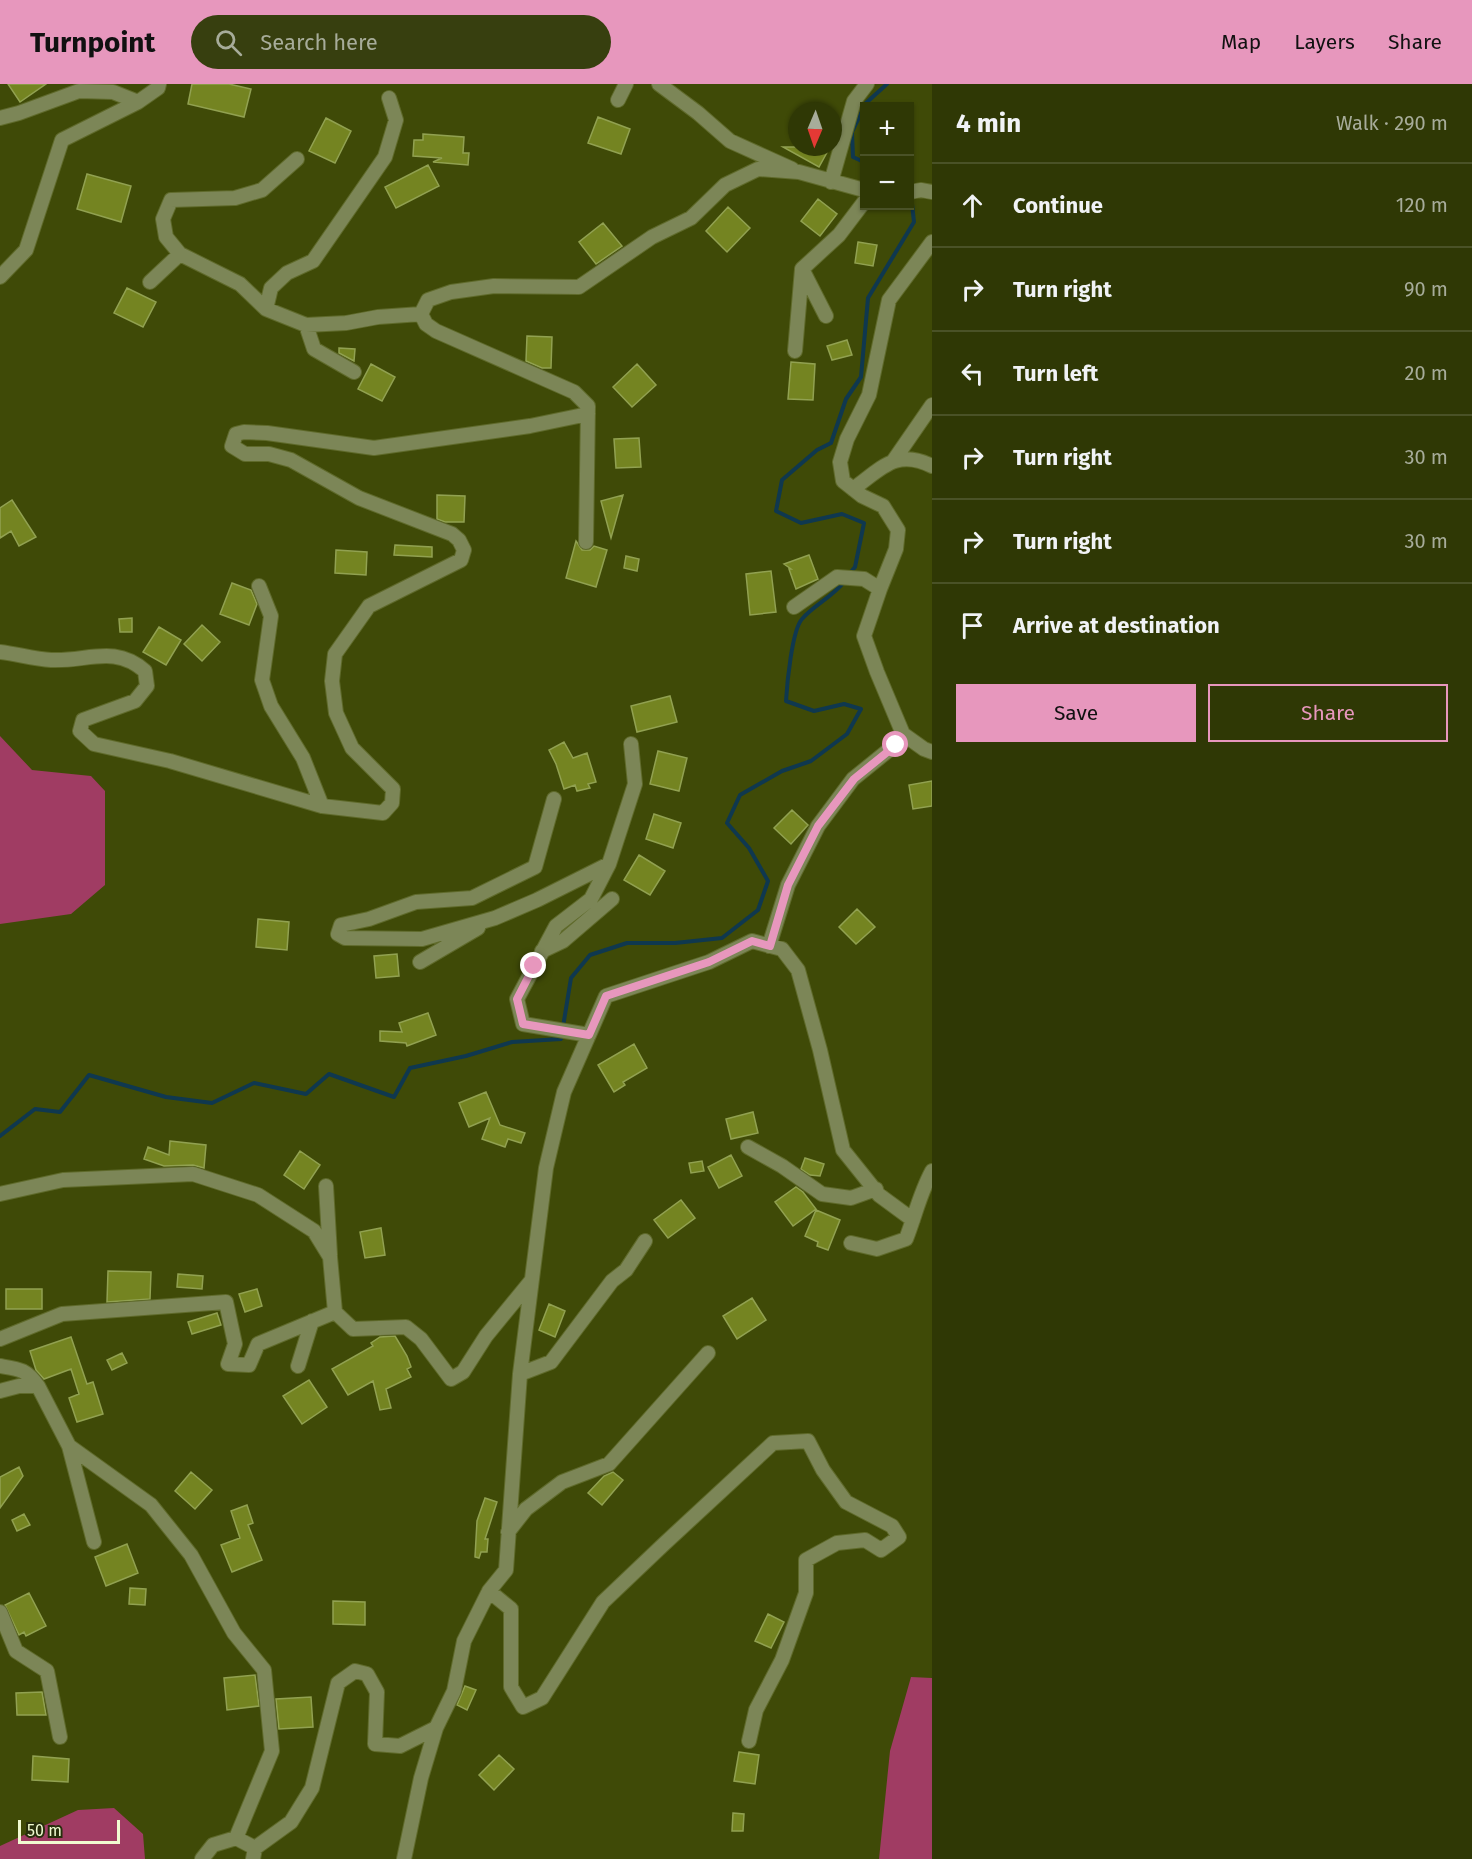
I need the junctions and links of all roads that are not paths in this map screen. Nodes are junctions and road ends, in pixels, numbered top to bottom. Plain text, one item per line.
1 (159, 84) edge
2 (626, 84) edge
3 (659, 84) edge
4 (867, 84) edge
5 (389, 98) dead end
6 (618, 100) dead end
7 (138, 102) junction
8 (0, 118) edge
9 (297, 159) dead end
10 (799, 172) junction
11 (831, 182) junction
12 (860, 189) edge
13 (860, 207) edge
14 (932, 242) edge
15 (180, 254) junction
16 (802, 269) junction
17 (0, 277) edge
18 (150, 282) dead end
19 (266, 309) junction
20 (421, 314) junction
21 (826, 316) dead end
22 (306, 325) junction
23 (795, 351) dead end
24 (354, 372) dead end
25 (932, 405) edge
26 (588, 414) junction
27 (894, 460) junction
28 (932, 466) edge
29 (852, 489) junction
30 (586, 542) dead end
31 (259, 586) dead end
32 (880, 590) junction
33 (794, 607) dead end
34 (0, 652) edge
35 (903, 734) junction
36 (631, 744) dead end
37 (932, 752) edge
38 (554, 799) dead end
39 (322, 806) junction
40 (609, 864) junction
41 (612, 899) dead end
42 (495, 918) junction
43 (770, 946) junction
44 (542, 951) junction
45 (420, 962) dead end
46 (589, 1035) junction
47 (748, 1147) dead end
48 (932, 1171) edge
49 (326, 1186) dead end
50 (876, 1189) junction
51 (0, 1194) edge
52 (914, 1220) junction
53 (645, 1242) dead end
54 (851, 1244) dead end
55 (330, 1257) junction
56 (531, 1281) junction
57 (335, 1312) junction
58 (312, 1321) junction
59 (0, 1339) edge
60 (708, 1353) dead end
61 (0, 1366) edge
62 (298, 1366) dead end
63 (520, 1374) junction
64 (38, 1386) junction
65 (0, 1391) edge
66 (69, 1446) junction
67 (508, 1533) junction
68 (93, 1542) dead end
69 (489, 1591) junction
70 (0, 1612) edge
71 (436, 1728) junction
72 (60, 1737) dead end
73 (748, 1741) dead end
74 (236, 1838) junction
75 (254, 1853) edge
76 (202, 1859) edge
77 (404, 1859) edge

1 - 7 street
2 - 6 street
3 - 10 street
4 - 11 street
5 - 19 street
7 - 8 street
7 - 17 street
9 - 15 street
10 - 11 street
10 - 20 street
11 - 12 street
13 - 16 street
14 - 29 street
15 - 18 street
15 - 19 street
16 - 21 street
16 - 23 street
19 - 22 street
20 - 22 street
20 - 26 street
22 - 24 street
25 - 27 street
26 - 30 street
26 - 39 street
27 - 28 street
27 - 29 street
29 - 32 street
31 - 39 street
32 - 33 street
32 - 35 street
34 - 39 street
35 - 37 street
35 - 43 street
36 - 40 street
38 - 42 street
40 - 42 street
40 - 44 street
41 - 44 street
42 - 45 street
43 - 46 street
43 - 50 street
44 - 46 street
46 - 56 street
47 - 50 street
48 - 52 street
49 - 55 street
50 - 52 street
51 - 55 street
52 - 54 street
53 - 63 street
55 - 57 street
56 - 57 street
56 - 63 street
57 - 58 street
58 - 59 street
58 - 62 street
60 - 67 street
61 - 64 street
63 - 67 street
64 - 65 street
64 - 66 street
66 - 68 street
66 - 74 street
67 - 69 street
69 - 71 street
69 - 73 street
70 - 72 street
71 - 75 street
71 - 77 street
74 - 75 street
74 - 76 street

